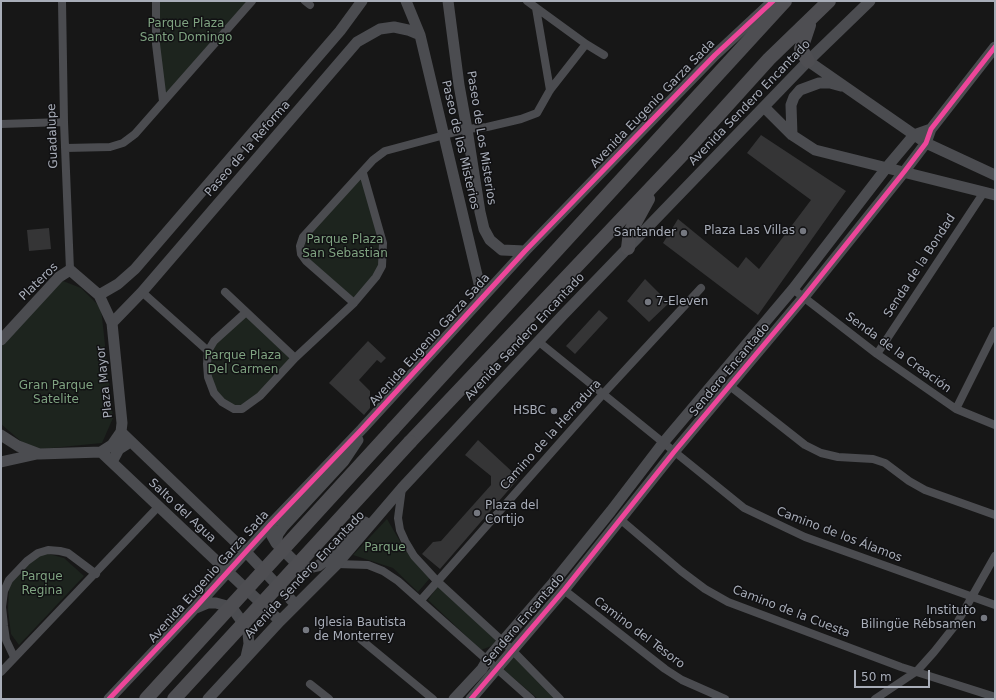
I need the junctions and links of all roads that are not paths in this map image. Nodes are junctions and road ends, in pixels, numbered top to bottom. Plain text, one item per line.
1 (62, 1) edge
2 (156, 1) edge
3 (252, 1) edge
4 (362, 1) edge
5 (406, 1) edge
6 (448, 1) edge
7 (527, 1) edge
8 (773, 1) edge
9 (785, 1) edge
10 (829, 1) edge
11 (870, 1) edge
12 (536, 8) junction
13 (813, 18) junction
14 (420, 35) junction
15 (586, 44) junction
16 (995, 47) edge
17 (604, 55) dead end
18 (808, 61) junction
19 (847, 88) junction
20 (550, 90) junction
21 (163, 101) junction
22 (764, 106) junction
23 (64, 122) junction
24 (1, 124) edge
25 (467, 129) junction
26 (931, 129) junction
27 (444, 134) junction
28 (792, 135) junction
29 (914, 135) junction
30 (926, 143) junction
31 (66, 148) junction
32 (887, 167) junction
33 (993, 170) edge
34 (667, 171) junction
35 (904, 172) junction
36 (363, 173) junction
37 (984, 192) junction
38 (995, 195) edge
39 (628, 248) junction
40 (525, 251) junction
41 (70, 270) junction
42 (701, 288) dead end
43 (793, 289) junction
44 (142, 292) junction
45 (225, 292) dead end
46 (99, 295) junction
47 (482, 296) junction
48 (804, 297) junction
49 (354, 303) junction
50 (245, 313) junction
51 (112, 323) junction
52 (995, 331) edge
53 (1, 340) edge
54 (539, 342) junction
55 (208, 351) junction
56 (877, 354) junction
57 (295, 358) junction
58 (730, 386) junction
59 (603, 394) junction
60 (956, 409) junction
61 (995, 425) edge
62 (362, 429) junction
63 (121, 432) junction
64 (1, 435) edge
65 (130, 442) junction
66 (663, 443) junction
67 (101, 452) junction
68 (674, 452) junction
69 (39, 454) junction
70 (1, 462) edge
71 (112, 462) junction
72 (402, 488) junction
73 (158, 507) junction
74 (995, 514) edge
75 (621, 520) junction
76 (271, 524) junction
77 (276, 543) junction
78 (246, 552) junction
79 (995, 556) edge
80 (337, 564) junction
81 (227, 571) junction
82 (96, 574) junction
83 (437, 581) junction
84 (564, 590) junction
85 (972, 598) junction
86 (421, 600) junction
87 (296, 605) junction
88 (995, 605) edge
89 (195, 608) junction
90 (280, 621) junction
91 (359, 638) dead end
92 (503, 641) junction
93 (512, 650) junction
94 (14, 657) junction
95 (246, 657) junction
96 (492, 664) junction
97 (917, 671) junction
98 (1, 672) edge
99 (310, 684) dead end
100 (995, 697) edge
101 (109, 699) edge
102 (146, 699) edge
103 (174, 699) edge
104 (208, 699) edge
105 (329, 699) edge
106 (433, 699) edge
107 (454, 699) edge
108 (471, 699) edge
109 (531, 699) edge
110 (560, 699) edge
111 (725, 699) edge
112 (875, 699) edge

1 - 23 street, Guadalupe
2 - 21 street
3 - 21 street
4 - 46 street, Paseo de la Reforma
5 - 14 street, Paseo de los Misterios
6 - 25 street, Paseo de Los Misterios
7 - 12 street
8 - 40 street, Avenida Eugenio Garza Sada
9 - 102 highway, bridge
10 - 13 highway
11 - 18 street, Avenida Sendero Encantado
12 - 15 street
12 - 20 street
13 - 18 highway
13 - 34 highway
14 - 27 street, Paseo de los Misterios
14 - 44 street, Paseo de la Reforma
15 - 17 street
15 - 20 street
16 - 26 street, Sendero Encantado
18 - 19 street
18 - 22 street, Avenida Sendero Encantado
19 - 28 street
19 - 29 street
20 - 25 street
21 - 31 street
22 - 28 street
22 - 39 street, Avenida Sendero Encantado
23 - 24 street
23 - 31 street, Guadalupe
25 - 27 street
25 - 40 street, Paseo de Los Misterios
26 - 29 street
26 - 30 street, Sendero Encantado
27 - 36 street
27 - 47 street, Paseo de los Misterios
28 - 32 street
29 - 30 street
29 - 32 street, Sendero Encantado
30 - 33 street
30 - 35 street, Sendero Encantado
31 - 41 street, Guadalupe
32 - 35 street
32 - 43 street, Sendero Encantado
34 - 39 highway
34 - 103 highway, bridge
35 - 37 street
35 - 48 street, Sendero Encantado
36 - 49 street
36 - 49 street
37 - 38 street
37 - 56 street, Senda de la Bondad
39 - 54 street, Avenida Sendero Encantado
40 - 47 street, Avenida Eugenio Garza Sada
41 - 46 street, Plateros
41 - 53 street, Plateros
42 - 59 street, Camino de la Herradura
43 - 48 street, Senda de la Creación
43 - 66 street, Sendero Encantado
44 - 51 street, Paseo de la Reforma
44 - 55 street
45 - 50 street
46 - 51 street, Plaza Mayor
47 - 62 street, Avenida Eugenio Garza Sada
48 - 56 street, Senda de la Creación
48 - 58 street, Sendero Encantado
49 - 57 street
50 - 55 street
50 - 57 street
51 - 63 street, Plaza Mayor
52 - 60 street
54 - 59 street, Camino de los Álamos
54 - 72 street, Avenida Sendero Encantado
55 - 57 street
56 - 60 street, Senda de la Creación
58 - 68 street, Sendero Encantado
58 - 74 street
59 - 66 street, Camino de los Álamos
59 - 83 street, Camino de la Herradura
60 - 61 street, Senda de la Creación
62 - 76 street, Avenida Eugenio Garza Sada
62 - 77 street
63 - 65 street, Salto del Agua
63 - 67 street, Plaza Mayor
64 - 69 street
65 - 71 street
65 - 78 street, Salto del Agua
66 - 68 street, Camino de los Álamos
66 - 92 street, Sendero Encantado
67 - 69 street
67 - 71 street, Salto del Agua
68 - 75 street, Sendero Encantado
68 - 85 street, Camino de los Álamos
69 - 70 street
71 - 73 street, Salto del Agua
72 - 77 street
72 - 80 street, Avenida Sendero Encantado
72 - 83 street
73 - 81 street, Salto del Agua
73 - 82 street
75 - 84 street, Sendero Encantado
75 - 97 street, Camino de la Cuesta
76 - 77 street
76 - 78 street, Avenida Eugenio Garza Sada
78 - 81 street, Avenida Eugenio Garza Sada
78 - 87 street, Salto del Agua
79 - 85 street
80 - 86 street
80 - 87 street, Avenida Sendero Encantado
81 - 89 street, Avenida Eugenio Garza Sada
81 - 90 street, Salto del Agua
82 - 94 street
82 - 94 street
83 - 86 street, Camino de la Herradura
83 - 92 street
84 - 93 street, Sendero Encantado
84 - 111 street, Camino del Tesoro
85 - 88 street, Camino de los Álamos
85 - 97 street
86 - 96 street
87 - 90 street, Avenida Sendero Encantado
89 - 95 street
89 - 101 street, Avenida Eugenio Garza Sada
90 - 95 street, Avenida Sendero Encantado
91 - 106 street
92 - 93 street
92 - 96 street, Sendero Encantado
93 - 96 street, Sendero Encantado
93 - 110 street
94 - 98 street
95 - 104 street, Avenida Sendero Encantado
96 - 107 street, Sendero Encantado
96 - 108 street, Sendero Encantado
96 - 109 street
97 - 100 street, Camino de la Cuesta
97 - 112 street
99 - 105 street

